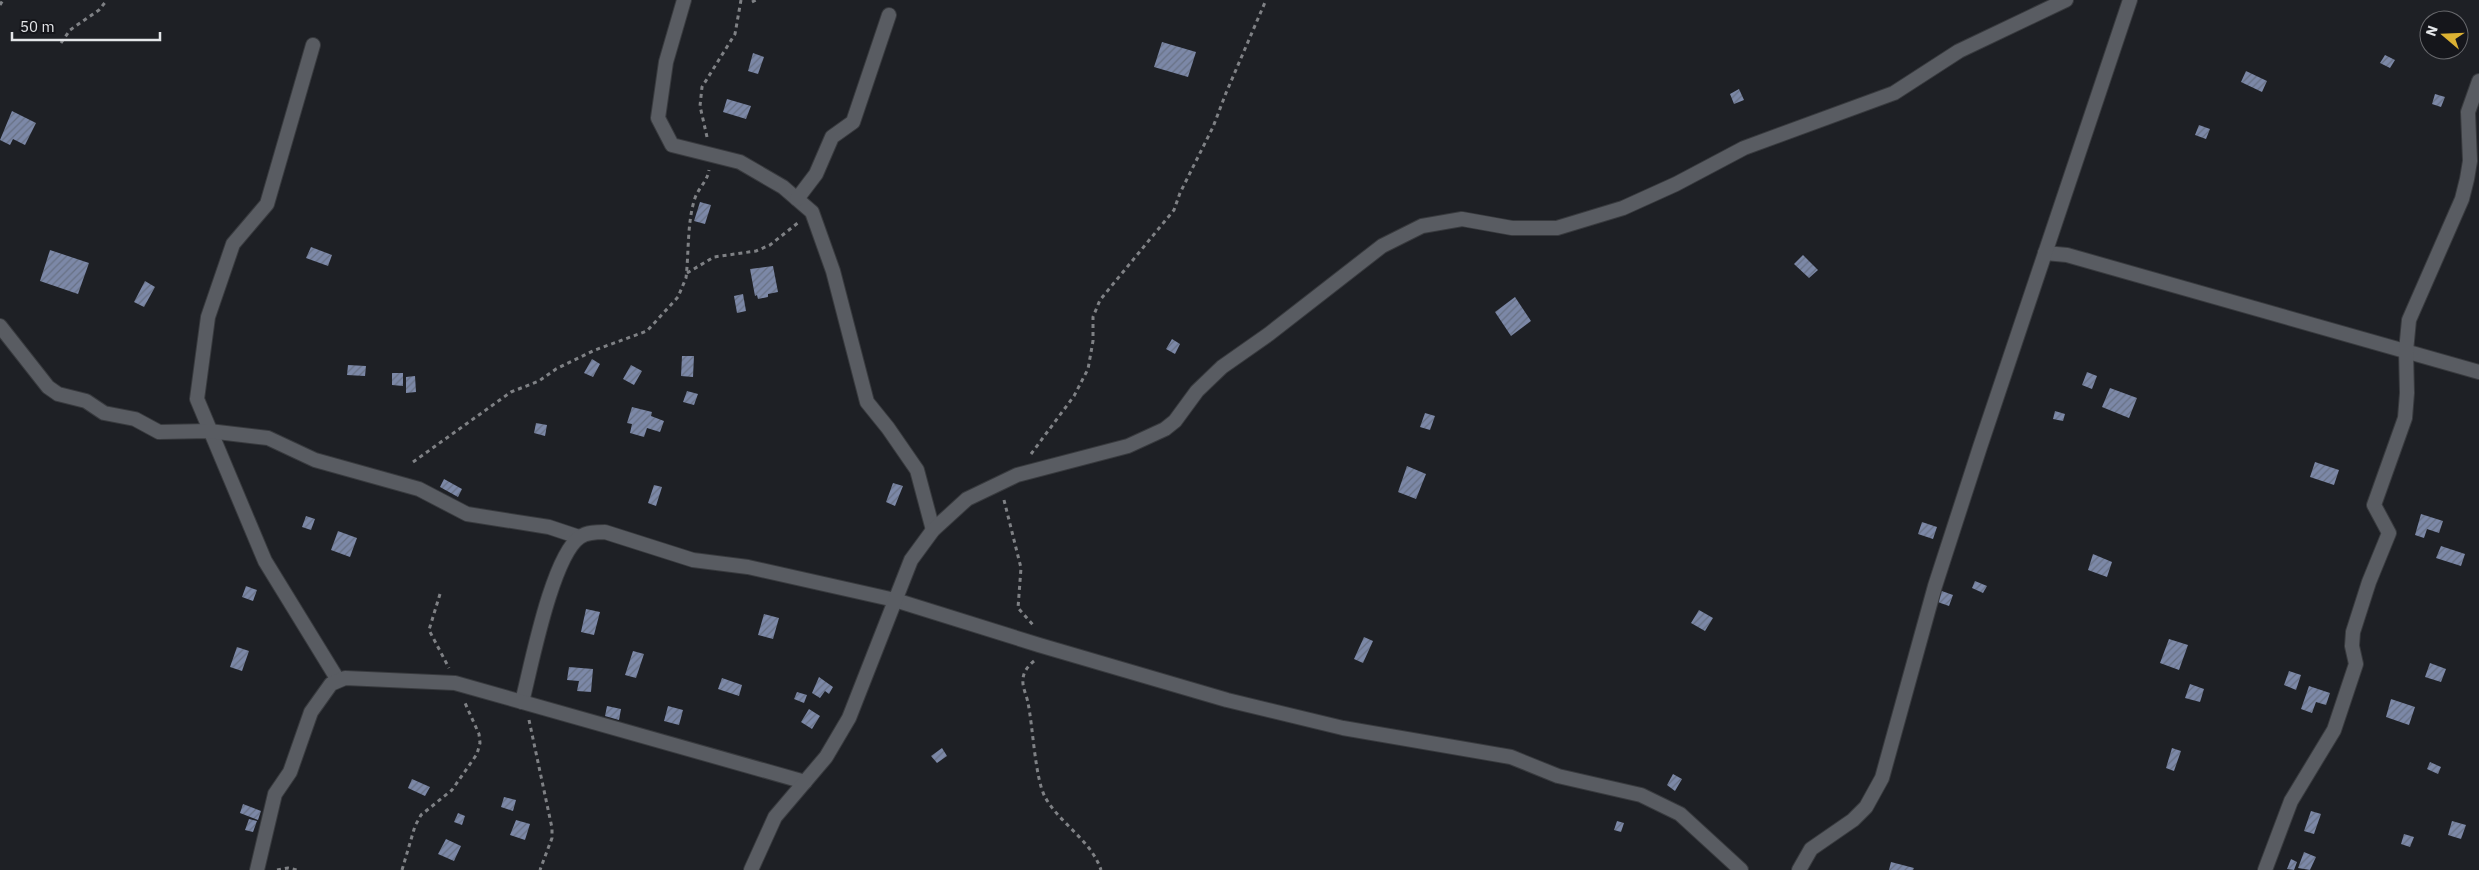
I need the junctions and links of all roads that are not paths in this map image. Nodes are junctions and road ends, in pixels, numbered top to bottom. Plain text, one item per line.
1 (684, 0) edge
2 (2066, 0) edge
3 (2130, 0) edge
4 (890, 16) dead end
5 (313, 45) dead end
6 (2479, 80) edge
7 (797, 199) junction
8 (2045, 254) junction
9 (0, 326) edge
10 (2406, 351) junction
11 (2479, 372) edge
12 (209, 431) junction
13 (933, 530) junction
14 (579, 538) junction
15 (895, 600) junction
16 (338, 680) junction
17 (525, 703) junction
18 (805, 782) junction
19 (257, 870) edge
20 (751, 870) edge
21 (1741, 870) edge
22 (1799, 870) edge
23 (2265, 870) edge

1 - 7 street
2 - 13 street
3 - 8 street
4 - 7 street
5 - 12 street
6 - 10 street
7 - 13 street
8 - 10 street
8 - 22 street
9 - 12 street
10 - 11 street
10 - 23 street
12 - 14 street
12 - 16 street
13 - 15 street
14 - 15 street
14 - 17 street
15 - 18 street
15 - 21 street
16 - 17 street
16 - 19 street
17 - 18 street
18 - 20 street

